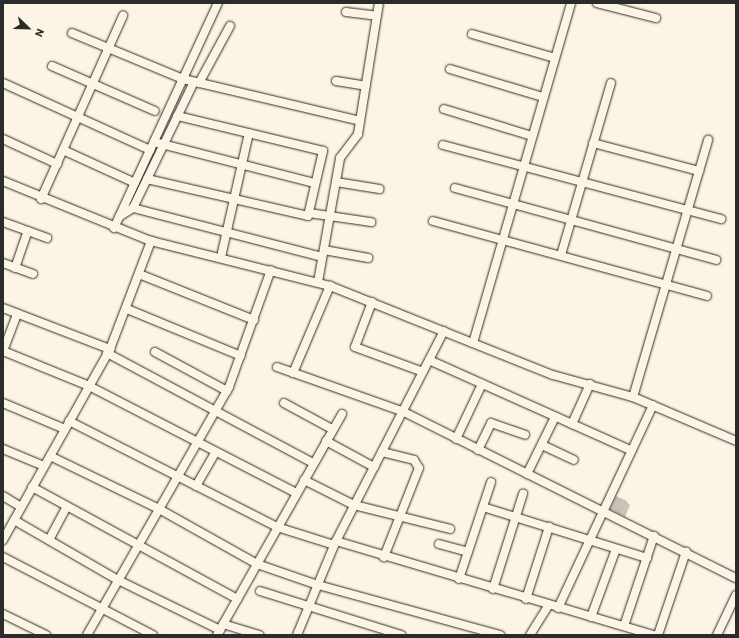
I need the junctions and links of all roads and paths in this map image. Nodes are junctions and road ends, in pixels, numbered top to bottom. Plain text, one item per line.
1 (218, 3) edge
2 (379, 3) edge
3 (571, 3) edge
4 (597, 3) edge
5 (346, 12) dead end
6 (123, 16) dead end
7 (377, 16) junction
8 (656, 18) dead end
9 (230, 26) dead end
10 (72, 33) dead end
11 (472, 34) dead end
12 (109, 48) junction
13 (555, 58) junction
14 (52, 66) dead end
15 (450, 69) dead end
16 (183, 79) junction
17 (336, 81) dead end
18 (196, 82) junction
19 (3, 83) edge
20 (611, 83) dead end
21 (92, 85) junction
22 (366, 86) junction
23 (543, 97) junction
24 (444, 109) dead end
25 (155, 111) dead end
26 (78, 116) junction
27 (177, 116) junction
28 (360, 120) junction
29 (248, 133) junction
30 (532, 136) junction
31 (3, 139) edge
32 (708, 140) dead end
33 (154, 142) junction
34 (593, 143) junction
35 (163, 145) junction
36 (443, 145) dead end
37 (63, 150) junction
38 (150, 150) junction
39 (57, 164) junction
40 (242, 164) junction
41 (523, 168) junction
42 (699, 171) junction
43 (147, 179) junction
44 (3, 181) edge
45 (336, 182) junction
46 (134, 183) junction
47 (315, 183) junction
48 (582, 184) junction
49 (455, 188) dead end
50 (379, 189) dead end
51 (41, 199) junction
52 (234, 200) junction
53 (513, 202) junction
54 (133, 208) junction
55 (687, 210) junction
56 (309, 213) junction
57 (330, 216) junction
58 (119, 217) junction
59 (572, 219) junction
60 (721, 219) dead end
61 (433, 221) dead end
62 (3, 222) edge
63 (371, 222) dead end
64 (114, 228) junction
65 (28, 231) junction
66 (226, 232) junction
67 (47, 238) dead end
68 (502, 239) junction
69 (151, 241) junction
70 (676, 249) junction
71 (323, 254) junction
72 (561, 255) junction
73 (221, 257) junction
74 (368, 258) dead end
75 (716, 260) dead end
76 (3, 263) edge
77 (15, 268) junction
78 (271, 270) junction
79 (33, 274) dead end
80 (139, 274) junction
81 (318, 282) junction
82 (666, 284) junction
83 (330, 286) junction
84 (707, 296) dead end
85 (372, 302) junction
86 (3, 308) edge
87 (127, 309) junction
88 (18, 314) junction
89 (254, 320) junction
90 (444, 331) junction
91 (473, 343) junction
92 (3, 351) edge
93 (109, 351) junction
94 (154, 352) dead end
95 (241, 356) junction
96 (429, 360) junction
97 (277, 368) dead end
98 (423, 372) junction
99 (293, 373) junction
100 (482, 384) junction
101 (590, 384) junction
102 (89, 386) junction
103 (227, 391) junction
104 (633, 397) junction
105 (3, 403) edge
106 (284, 403) dead end
107 (653, 405) junction
108 (216, 409) junction
109 (404, 412) junction
110 (342, 414) dead end
111 (556, 417) junction
112 (69, 421) junction
113 (572, 424) junction
114 (65, 429) junction
115 (332, 429) junction
116 (525, 435) dead end
117 (456, 439) junction
118 (326, 441) junction
119 (736, 441) edge
120 (197, 442) junction
121 (542, 445) junction
122 (3, 449) edge
123 (478, 450) junction
124 (632, 451) junction
125 (216, 452) junction
126 (382, 452) junction
127 (50, 456) junction
128 (574, 460) dead end
129 (314, 463) junction
130 (44, 466) junction
131 (374, 467) junction
132 (527, 474) junction
133 (178, 476) junction
134 (304, 480) junction
135 (491, 482) dead end
136 (196, 486) junction
137 (32, 487) junction
138 (296, 493) junction
139 (523, 494) dead end
140 (3, 496) edge
141 (354, 505) junction
142 (67, 506) junction
143 (21, 507) junction
144 (483, 507) junction
145 (159, 509) junction
146 (602, 510) junction
147 (401, 517) junction
148 (516, 517) junction
149 (14, 520) junction
150 (277, 527) junction
151 (549, 527) junction
152 (450, 529) dead end
153 (654, 536) junction
154 (3, 540) edge
155 (49, 540) junction
156 (587, 540) junction
157 (335, 543) junction
158 (438, 544) dead end
159 (139, 545) junction
160 (616, 548) junction
161 (468, 552) junction
162 (686, 552) junction
163 (3, 557) edge
164 (384, 557) junction
165 (647, 558) junction
166 (257, 564) junction
167 (736, 578) edge
168 (459, 579) junction
169 (118, 580) junction
170 (318, 585) junction
171 (493, 589) junction
172 (260, 591) dead end
173 (736, 596) edge
174 (237, 598) junction
175 (526, 599) junction
176 (549, 605) junction
177 (309, 607) junction
178 (558, 608) junction
179 (101, 610) junction
180 (3, 614) edge
181 (591, 617) junction
182 (624, 626) junction
183 (220, 630) edge
184 (46, 635) edge
185 (87, 635) edge
186 (153, 635) edge
187 (259, 635) edge
188 (297, 635) edge
189 (401, 635) edge
190 (500, 635) edge
191 (530, 635) edge
192 (654, 635) edge
193 (658, 635) edge
194 (717, 635) edge

1 - 16 street
2 - 7 street
3 - 13 street
4 - 8 street
5 - 7 street
6 - 12 street
7 - 22 street
9 - 18 street
10 - 12 street
11 - 13 street
12 - 16 street
12 - 21 street
13 - 23 street
14 - 21 street
15 - 23 street
16 - 18 street
16 - 33 street
17 - 22 street
18 - 27 street
18 - 28 street
19 - 26 street
20 - 34 street
21 - 25 street
21 - 26 street
22 - 28 street
23 - 30 street
24 - 30 street
26 - 37 street
26 - 38 street
27 - 29 street
27 - 35 street
28 - 45 street
29 - 40 street
29 - 47 street
30 - 41 street
31 - 39 street
32 - 42 street
33 - 35 street
33 - 38 street
34 - 42 street
34 - 48 street
35 - 40 street
35 - 43 street
36 - 41 street
37 - 39 street
37 - 46 street
38 - 46 street
39 - 51 street
40 - 47 street
40 - 52 street
41 - 48 street
41 - 53 street
42 - 55 street
43 - 52 street
43 - 54 street
44 - 51 street
45 - 50 street
45 - 57 street
46 - 58 street
47 - 56 street
48 - 55 street
48 - 59 street
49 - 53 street
51 - 64 street
52 - 56 street
52 - 66 street
53 - 59 street
53 - 68 street
54 - 58 street
54 - 66 street
55 - 60 street
55 - 70 street
56 - 57 street
57 - 63 street
57 - 71 street
58 - 64 street
59 - 70 street
59 - 72 street
61 - 68 street
62 - 65 street
64 - 69 street
65 - 67 street
65 - 77 street
66 - 71 street
66 - 73 street
68 - 72 street
68 - 91 street
69 - 73 street
69 - 80 street
70 - 75 street
70 - 82 street
71 - 74 street
71 - 81 street
72 - 82 street
73 - 78 street
76 - 77 street
77 - 79 street
78 - 81 street
78 - 89 street
80 - 87 street
80 - 89 street
81 - 83 street
82 - 84 street
82 - 104 street
83 - 85 street
83 - 99 street
85 - 90 street
85 - 98 street
86 - 88 street
87 - 93 street
87 - 95 street
88 - 92 street
88 - 93 street
89 - 95 street
90 - 91 street
90 - 96 street
91 - 101 street
92 - 102 street
93 - 102 street
93 - 108 street
94 - 103 street
95 - 103 street
96 - 98 street
96 - 100 street
97 - 99 street
98 - 109 street
99 - 109 street
100 - 111 street
100 - 117 street
101 - 104 street
101 - 113 street
102 - 112 street
102 - 120 street
103 - 108 street
104 - 107 street
105 - 114 street
106 - 115 street
107 - 119 street
107 - 124 street
108 - 120 street
108 - 129 street
109 - 117 street
109 - 126 street
110 - 115 street
111 - 113 street
111 - 121 street
112 - 114 street
112 - 133 street
113 - 124 street
114 - 127 street
115 - 118 street
116 - 123 street
117 - 123 street
118 - 129 street
118 - 131 street
120 - 125 street
120 - 133 street
121 - 128 street
121 - 132 street
122 - 130 street
123 - 132 street
124 - 146 street
125 - 136 street
125 - 138 street
126 - 131 street
126 - 147 street
127 - 130 street
127 - 145 street
129 - 134 street
130 - 137 street
131 - 141 street
132 - 146 street
133 - 136 street
133 - 145 street
134 - 138 street
134 - 141 street
135 - 144 street
136 - 150 street
137 - 142 street
137 - 143 street
138 - 150 street
139 - 148 street
140 - 143 street
141 - 147 street
141 - 157 street
142 - 155 street
142 - 159 street
143 - 149 street
144 - 148 street
144 - 161 street
145 - 159 street
145 - 166 street
146 - 153 street
146 - 156 street
147 - 152 street
147 - 164 street
148 - 151 street
148 - 171 street
149 - 154 street
149 - 155 street
150 - 157 street
150 - 166 street
151 - 156 street
151 - 175 street
153 - 162 street
153 - 165 street
155 - 169 street
156 - 160 street
156 - 178 street
157 - 164 street
157 - 170 street
158 - 161 street
159 - 169 street
159 - 174 street
160 - 165 street
160 - 181 street
161 - 168 street
162 - 167 street
162 - 193 street
163 - 179 street
164 - 168 street
165 - 182 street
166 - 170 street
166 - 174 street
168 - 171 street
169 - 179 street
169 - 183 street
170 - 177 street
170 - 190 street
171 - 175 street
172 - 177 street
173 - 194 street
174 - 183 street
175 - 176 street
176 - 178 street
176 - 191 street
177 - 188 street
177 - 189 street
178 - 181 street
179 - 185 street
179 - 186 street
180 - 184 street
181 - 182 street
182 - 192 street
183 - 187 street

